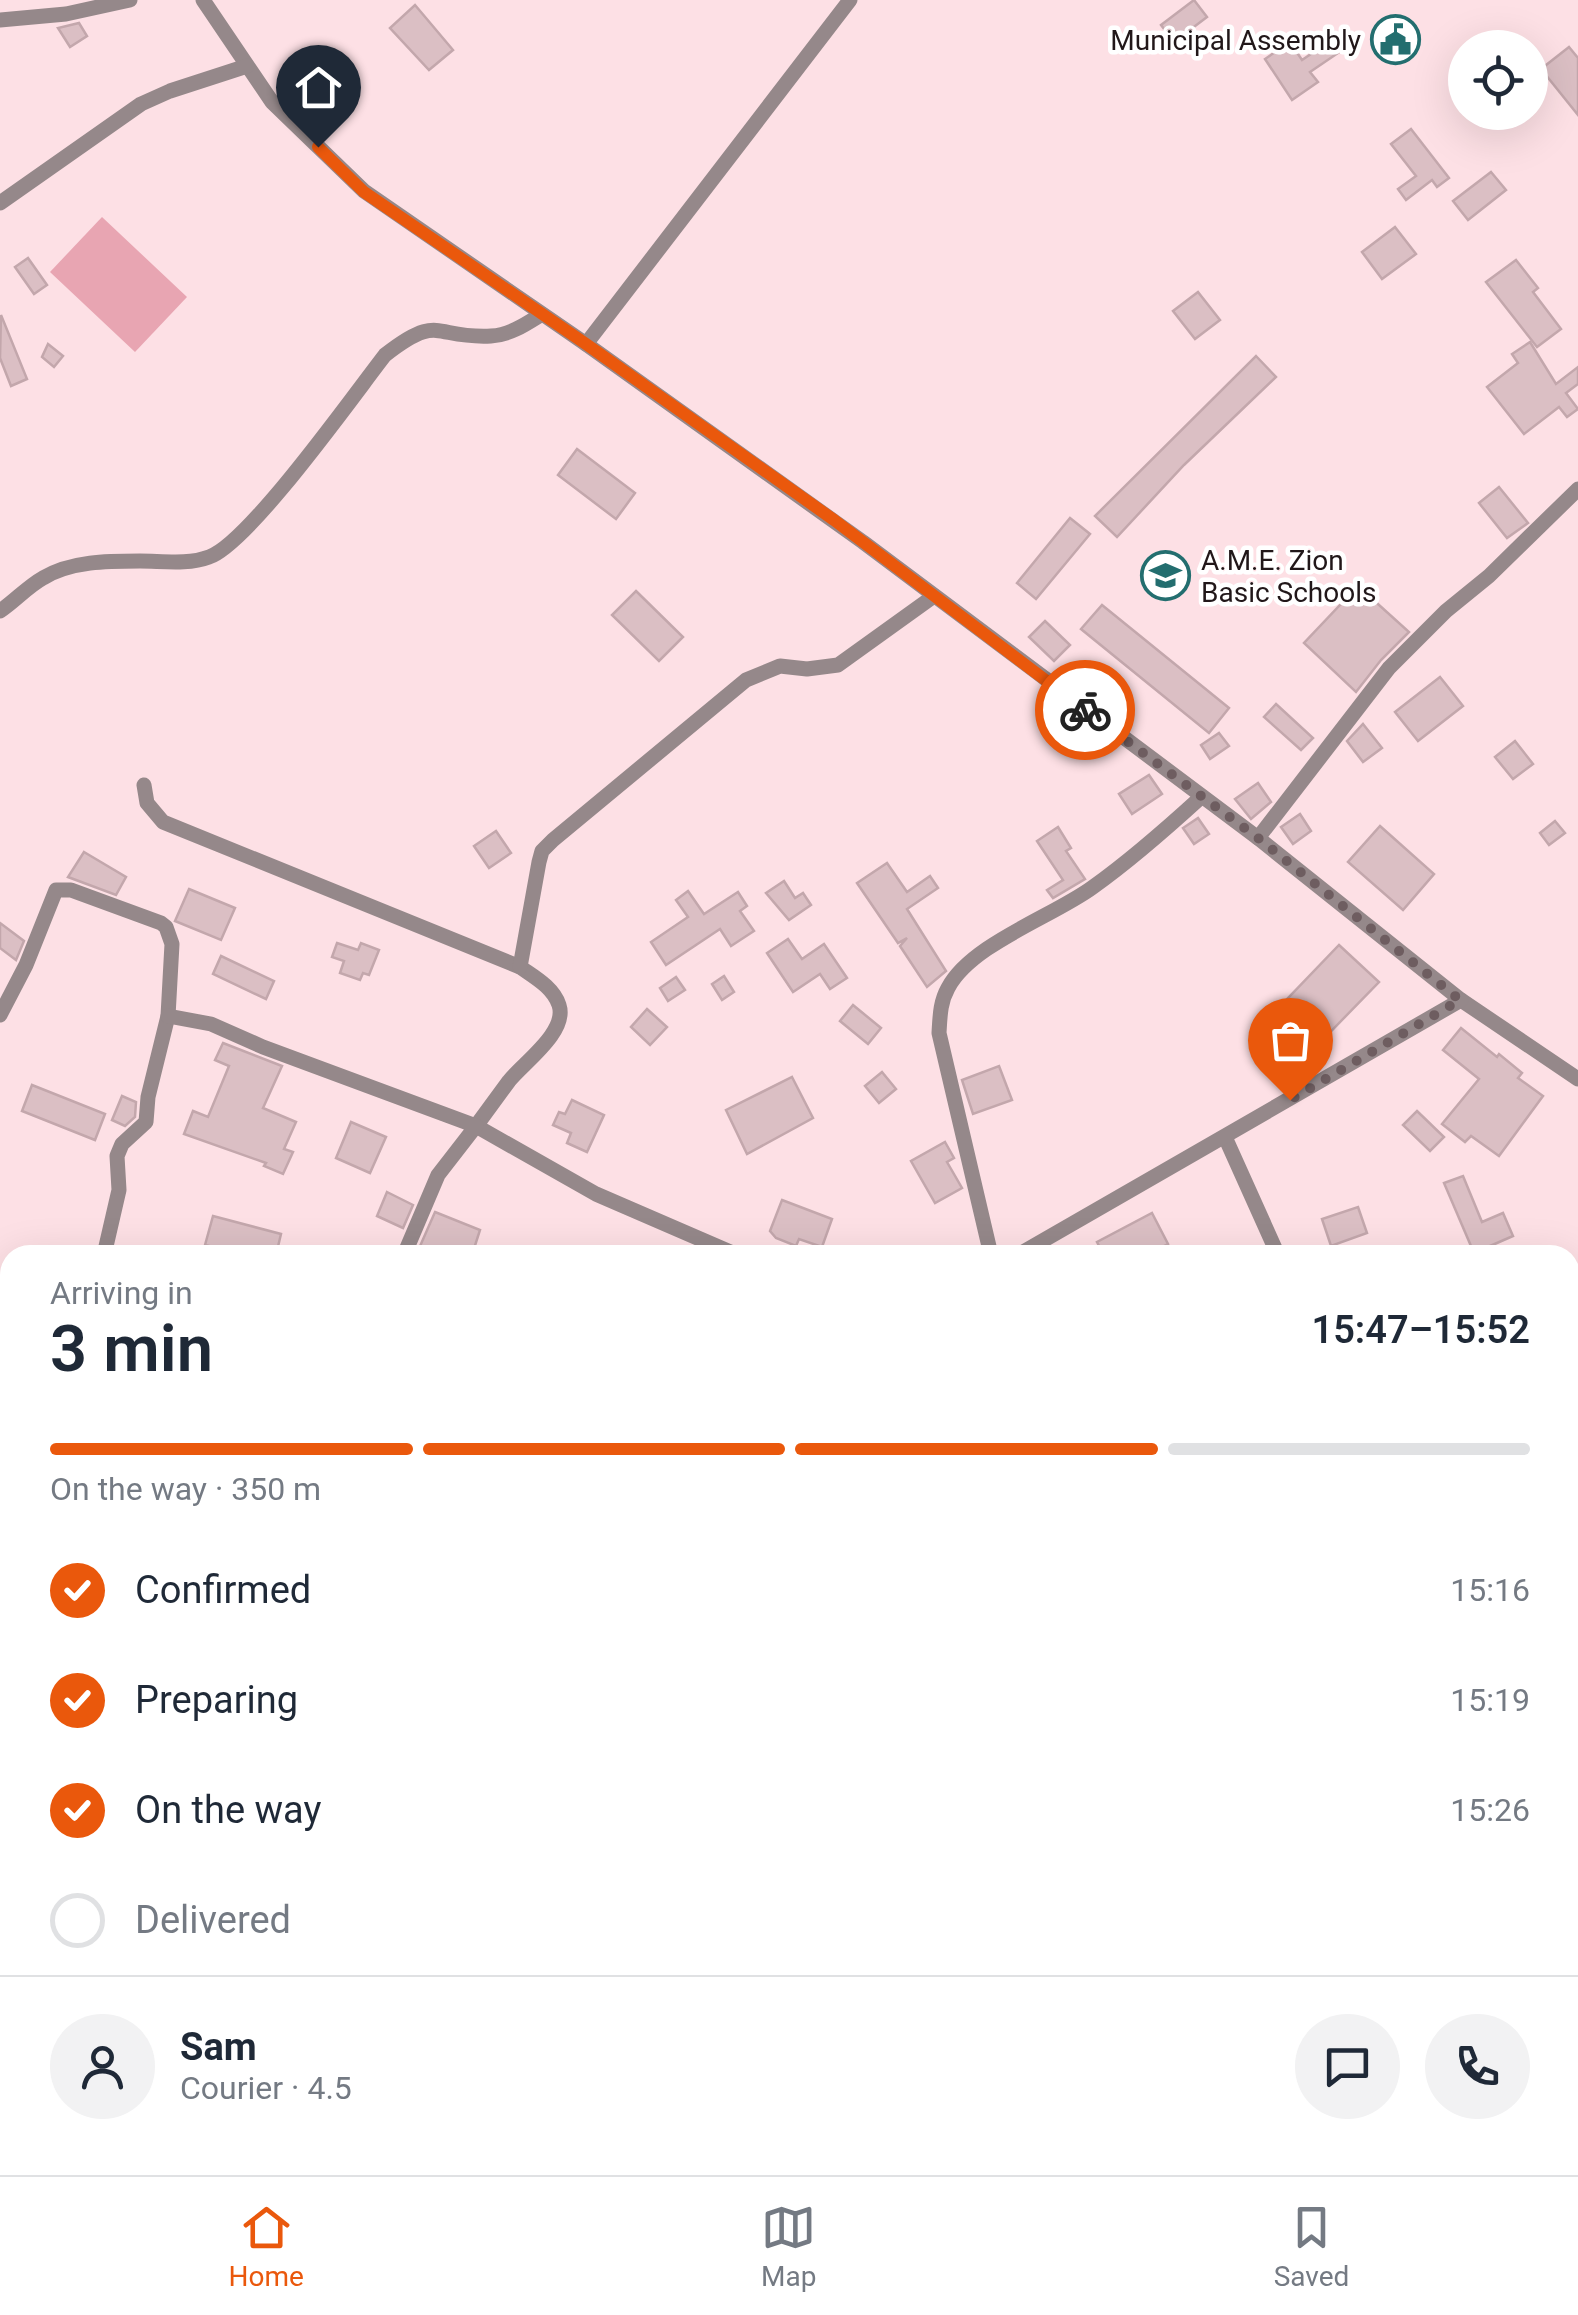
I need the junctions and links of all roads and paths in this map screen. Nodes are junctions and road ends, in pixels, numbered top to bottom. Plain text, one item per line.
1 (130, 0) edge
2 (203, 0) edge
3 (850, 0) edge
4 (0, 20) edge
5 (247, 66) junction
6 (0, 203) edge
7 (542, 314) junction
8 (586, 344) junction
9 (1578, 489) edge
10 (934, 596) junction
11 (0, 611) edge
12 (144, 785) dead end
13 (1200, 798) junction
14 (1258, 838) junction
15 (520, 967) junction
16 (1460, 1000) junction
17 (0, 1015) edge
18 (168, 1016) junction
19 (1578, 1079) edge
20 (476, 1126) junction
21 (1224, 1136) junction
22 (106, 1245) edge
23 (408, 1245) edge
24 (714, 1245) edge
25 (989, 1245) edge
26 (1035, 1245) edge
27 (1273, 1245) edge

1 - 4 street
2 - 5 street
3 - 8 street
5 - 6 street
5 - 7 street
7 - 8 street
7 - 11 street
8 - 10 street
9 - 14 street
10 - 13 street
10 - 15 street
12 - 15 street
13 - 14 street
13 - 25 street
14 - 16 street
15 - 20 street
16 - 19 street
16 - 21 street
17 - 18 street
18 - 20 street
18 - 22 street
20 - 23 street
20 - 24 street
21 - 26 street
21 - 27 street

